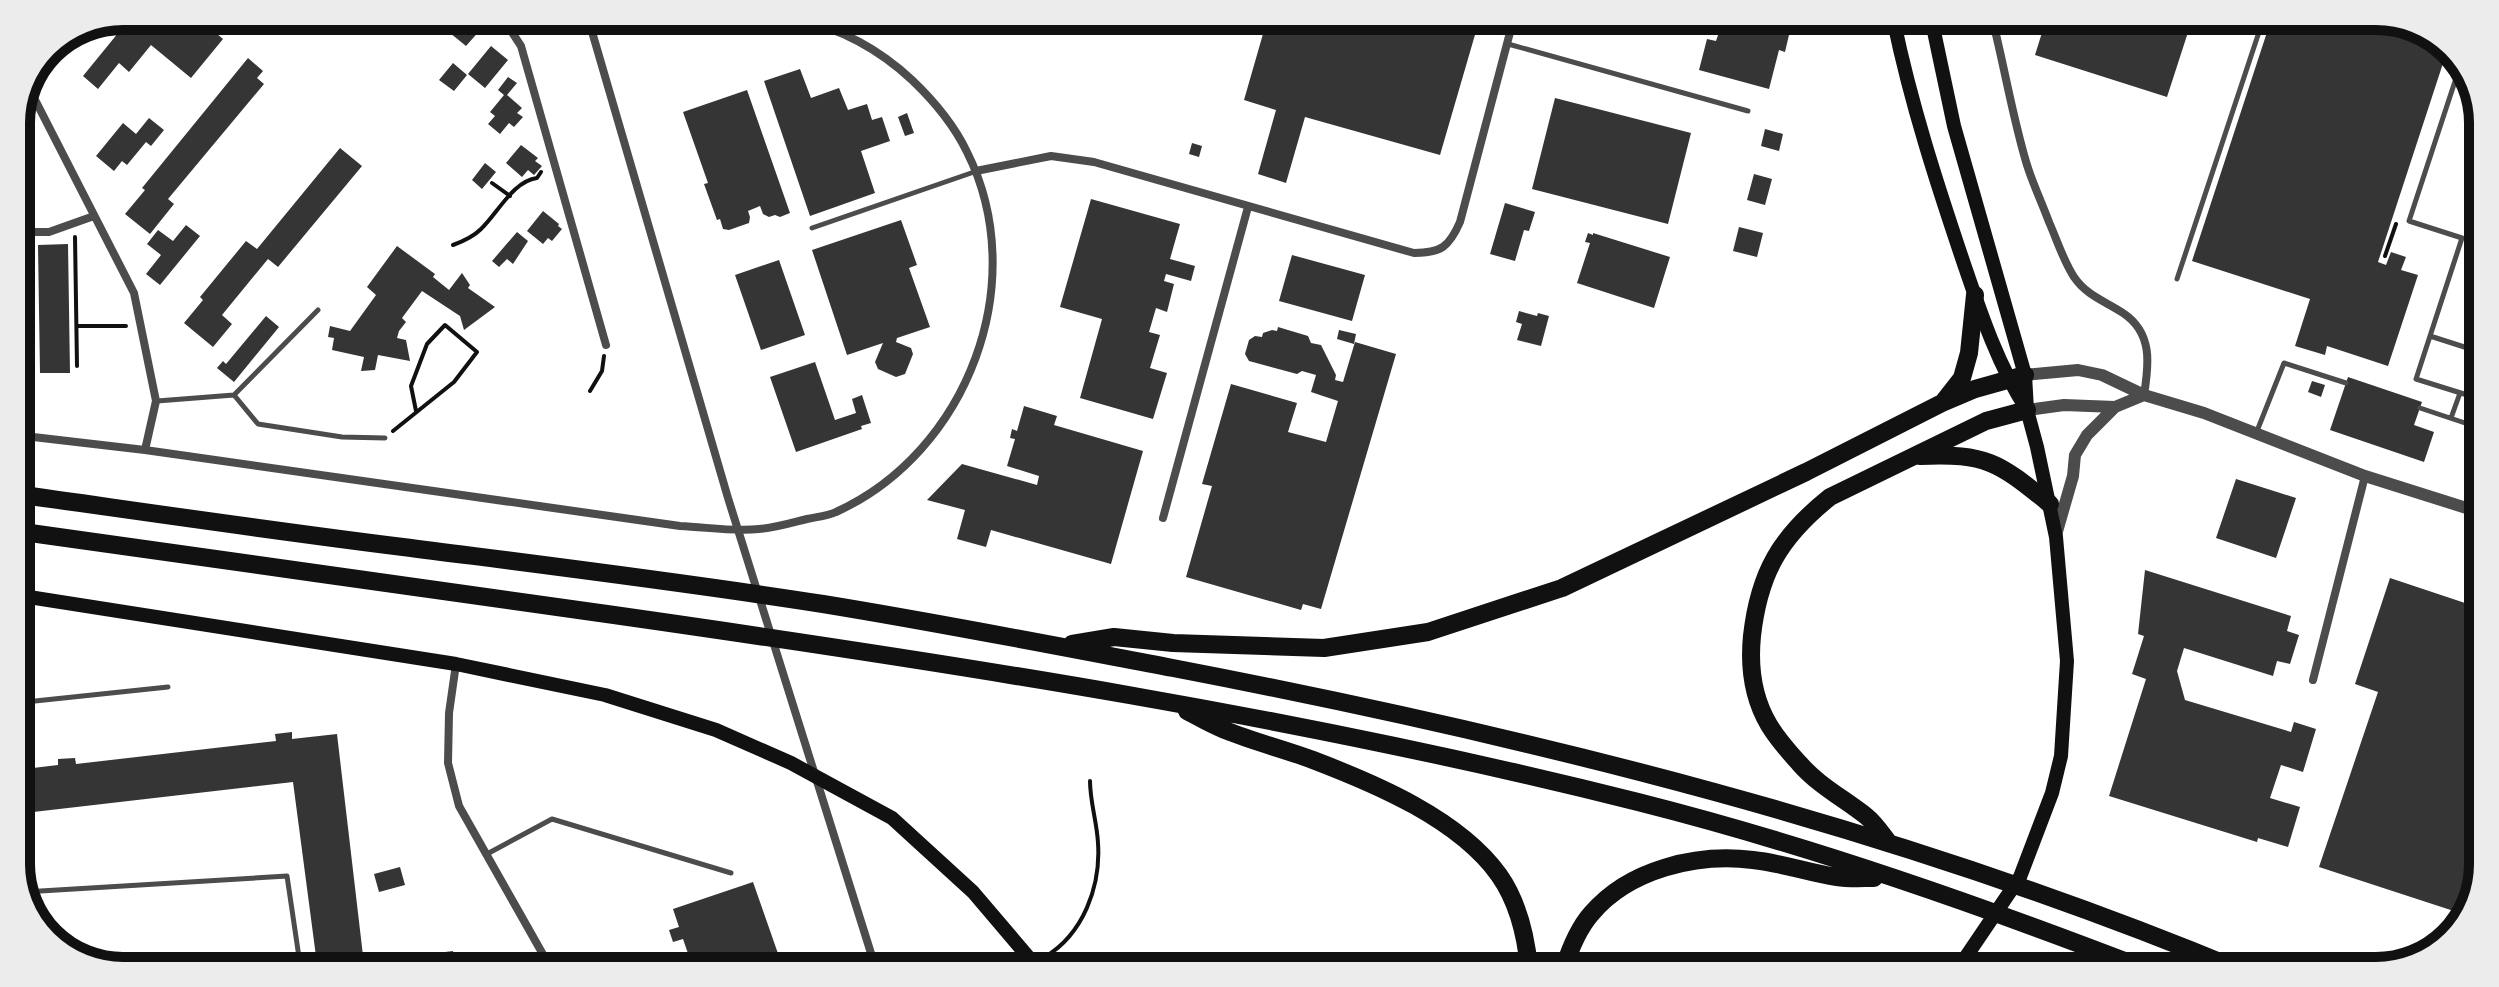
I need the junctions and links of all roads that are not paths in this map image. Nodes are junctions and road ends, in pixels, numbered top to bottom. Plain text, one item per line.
1 (511, 30) edge
2 (592, 30) edge
3 (834, 30) edge
4 (1511, 30) edge
5 (1896, 30) edge
6 (1934, 30) edge
7 (1995, 30) edge
8 (2260, 30) edge
9 (1507, 44) junction
10 (2457, 76) edge
11 (34, 98) edge
12 (1748, 111) dead end
13 (976, 171) junction
14 (1248, 207) junction
15 (94, 216) junction
16 (812, 228) dead end
17 (30, 232) edge
18 (2177, 279) dead end
19 (1975, 295) junction
20 (318, 310) dead end
21 (2430, 336) junction
22 (606, 345) road end
23 (2469, 348) edge
24 (2016, 378) junction
25 (2346, 383) dead end
26 (2460, 393) junction
27 (234, 395) junction
28 (2144, 395) junction
29 (2469, 396) edge
30 (156, 401) junction
31 (1942, 403) junction
32 (2115, 407) junction
33 (2420, 408) dead end
34 (2027, 410) junction
35 (2451, 419) junction
36 (2469, 425) edge
37 (2255, 434) junction
38 (30, 437) edge
39 (385, 438) road end
40 (145, 450) junction
41 (1910, 456) junction
42 (2365, 476) junction
43 (30, 496) edge
44 (2050, 504) junction
45 (2469, 509) edge
46 (1163, 518) dead end
47 (30, 533) edge
48 (2056, 537) junction
49 (30, 597) edge
50 (1059, 646) junction
51 (456, 664) junction
52 (2313, 680) dead end
53 (168, 687) dead end
54 (1166, 701) junction
55 (30, 702) edge
56 (1889, 843) junction
57 (486, 855) junction
58 (731, 873) dead end
59 (1894, 878) junction
60 (34, 891) edge
61 (299, 957) edge
62 (544, 957) edge
63 (872, 957) edge
64 (1026, 957) edge
65 (1527, 957) edge
66 (1569, 957) edge
67 (1966, 957) edge
68 (2114, 957) edge
69 (2206, 957) edge

1 - 22 street
2 - 63 street
3 - 13 street
4 - 9 street
5 - 19 main road
6 - 24 main road
7 - 28 street
8 - 18 lane
9 - 12 lane
9 - 14 street
10 - 21 lane
11 - 15 street
13 - 14 street
13 - 16 lane
13 - 40 street
14 - 46 street
15 - 17 street
15 - 30 street
19 - 24 main road
19 - 31 highway
20 - 27 lane
21 - 23 lane
21 - 26 lane
24 - 28 street
24 - 31 highway
24 - 34 main road
25 - 37 lane
26 - 29 lane
26 - 35 lane
27 - 30 lane
27 - 39 lane
28 - 32 street
28 - 37 street
30 - 40 street
31 - 50 highway
32 - 34 street
32 - 48 street
33 - 35 lane
34 - 41 highway
34 - 44 main road
35 - 36 lane
37 - 42 street
38 - 40 street
41 - 44 highway
41 - 56 highway
42 - 45 street
42 - 52 street
43 - 50 highway
44 - 48 main road
47 - 54 highway
48 - 67 main road
49 - 51 main road
50 - 56 highway
51 - 57 street
51 - 64 main road
53 - 55 lane
54 - 59 highway
54 - 65 highway
56 - 69 highway
57 - 58 lane
57 - 62 street
59 - 66 highway
59 - 68 highway
60 - 61 lane

